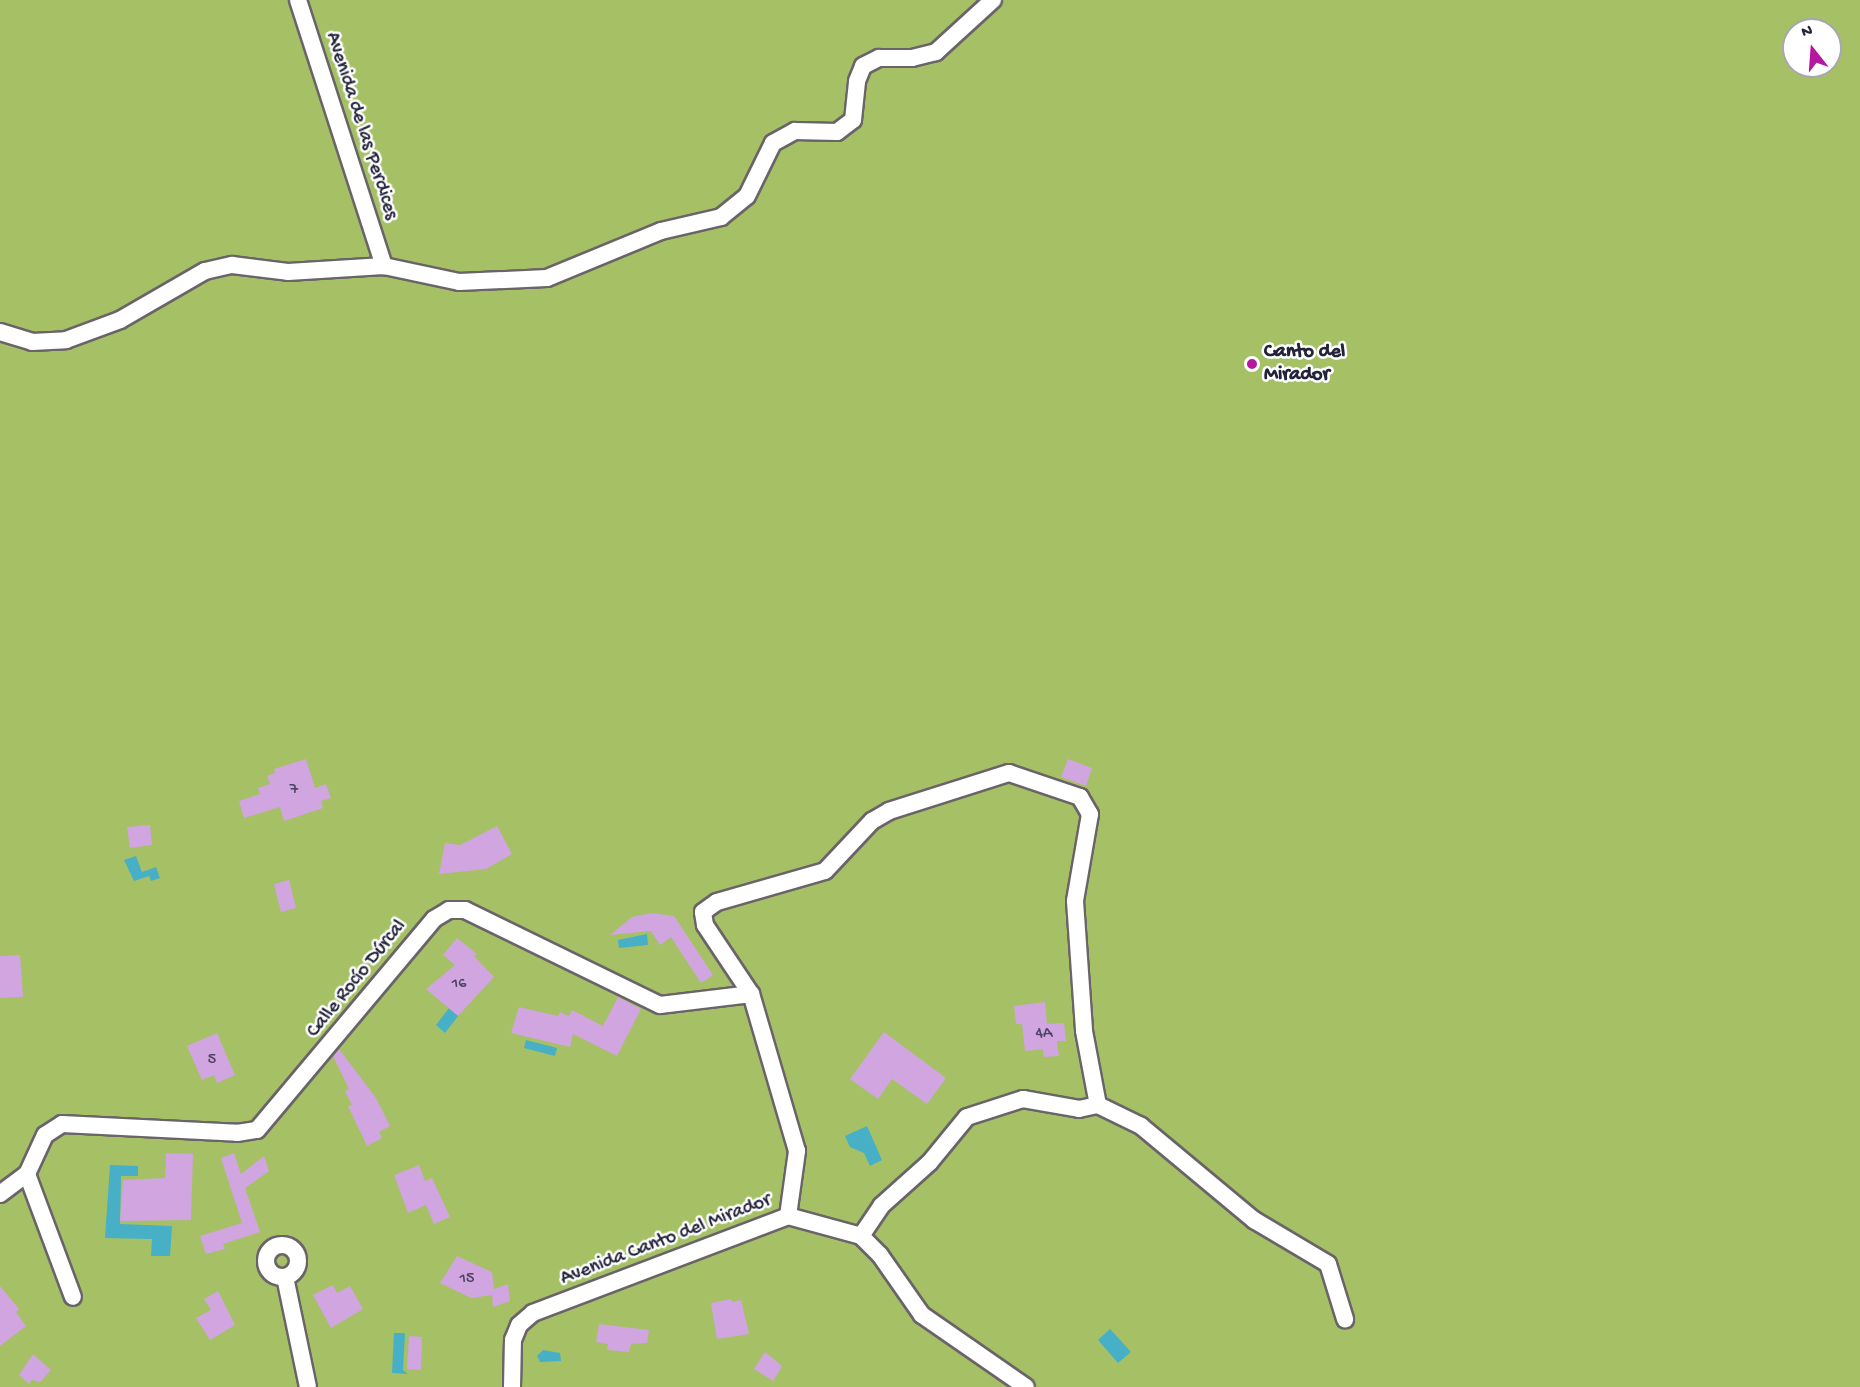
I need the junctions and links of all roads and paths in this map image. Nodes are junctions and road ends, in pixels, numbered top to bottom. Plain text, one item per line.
1 (298, 0) edge
2 (993, 0) edge
3 (384, 266) junction
4 (0, 332) edge
5 (752, 994) junction
6 (1098, 1105) junction
7 (27, 1174) junction
8 (0, 1194) edge
9 (788, 1216) junction
10 (861, 1236) junction
11 (285, 1277) dead end
12 (73, 1297) dead end
13 (1345, 1319) dead end
14 (308, 1387) edge
15 (512, 1387) edge
16 (1026, 1387) edge

1 - 3 street, Avenida de las Perdices
2 - 3 street
3 - 4 street
5 - 6 street, Avenida Canto del Mirador
5 - 7 street, Calle Rocío Dúrcal
5 - 9 street, Avenida Canto del Mirador
6 - 10 street
6 - 13 street
7 - 8 street, Calle Rocío Dúrcal
7 - 12 street
9 - 10 street
9 - 15 street, Avenida Canto del Mirador
10 - 16 street
11 - 14 street

